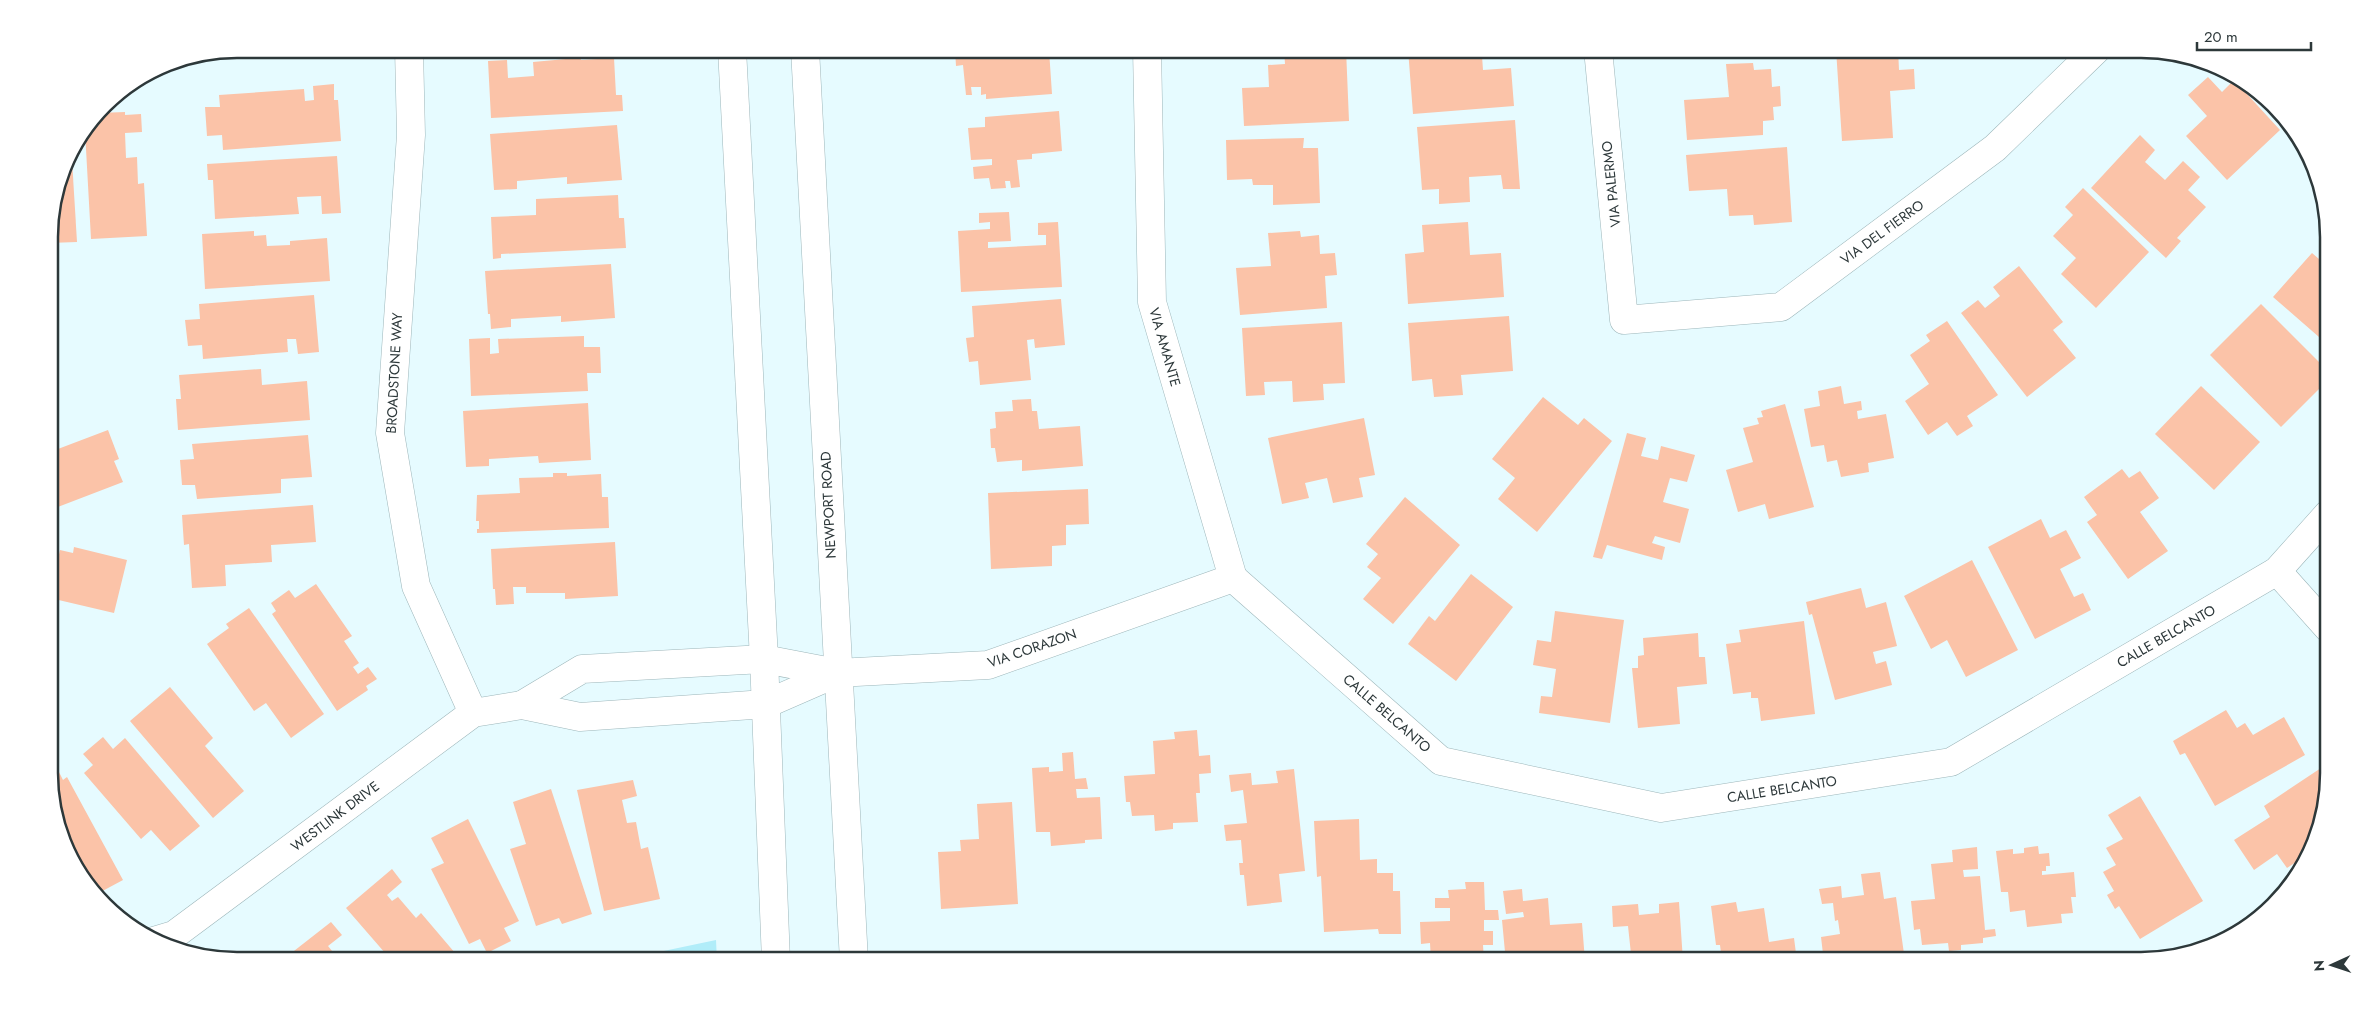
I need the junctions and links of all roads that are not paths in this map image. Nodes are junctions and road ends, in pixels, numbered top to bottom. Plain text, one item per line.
1 (409, 58) edge
2 (732, 58) edge
3 (805, 58) edge
4 (1147, 58) edge
5 (1599, 58) edge
6 (2088, 58) edge
7 (1624, 320) joint
8 (2320, 523) edge
9 (2277, 571) junction
10 (1233, 578) junction
11 (2320, 619) edge
12 (764, 658) junction
13 (837, 673) junction
14 (766, 704) junction
15 (522, 706) junction
16 (473, 713) junction
17 (166, 938) edge
18 (776, 952) edge
19 (853, 952) edge

1 - 16 street, BROADSTONE WAY
2 - 12 street
3 - 13 street, NEWPORT ROAD
4 - 10 street, VIA AMANTE
5 - 7 street, VIA PALERMO
6 - 7 street, VIA DEL FIERRO
8 - 9 street, CALLE BELCANTO
9 - 10 street, CALLE BELCANTO
9 - 11 street
10 - 13 street, VIA CORAZON
12 - 13 street, VIA CORAZON
12 - 14 street
12 - 15 street, WESTLINK DRIVE
13 - 14 street, WESTLINK DRIVE
13 - 19 street, NEWPORT ROAD
14 - 15 street, WESTLINK DRIVE
14 - 18 street
15 - 16 street, WESTLINK DRIVE
16 - 17 street, WESTLINK DRIVE

